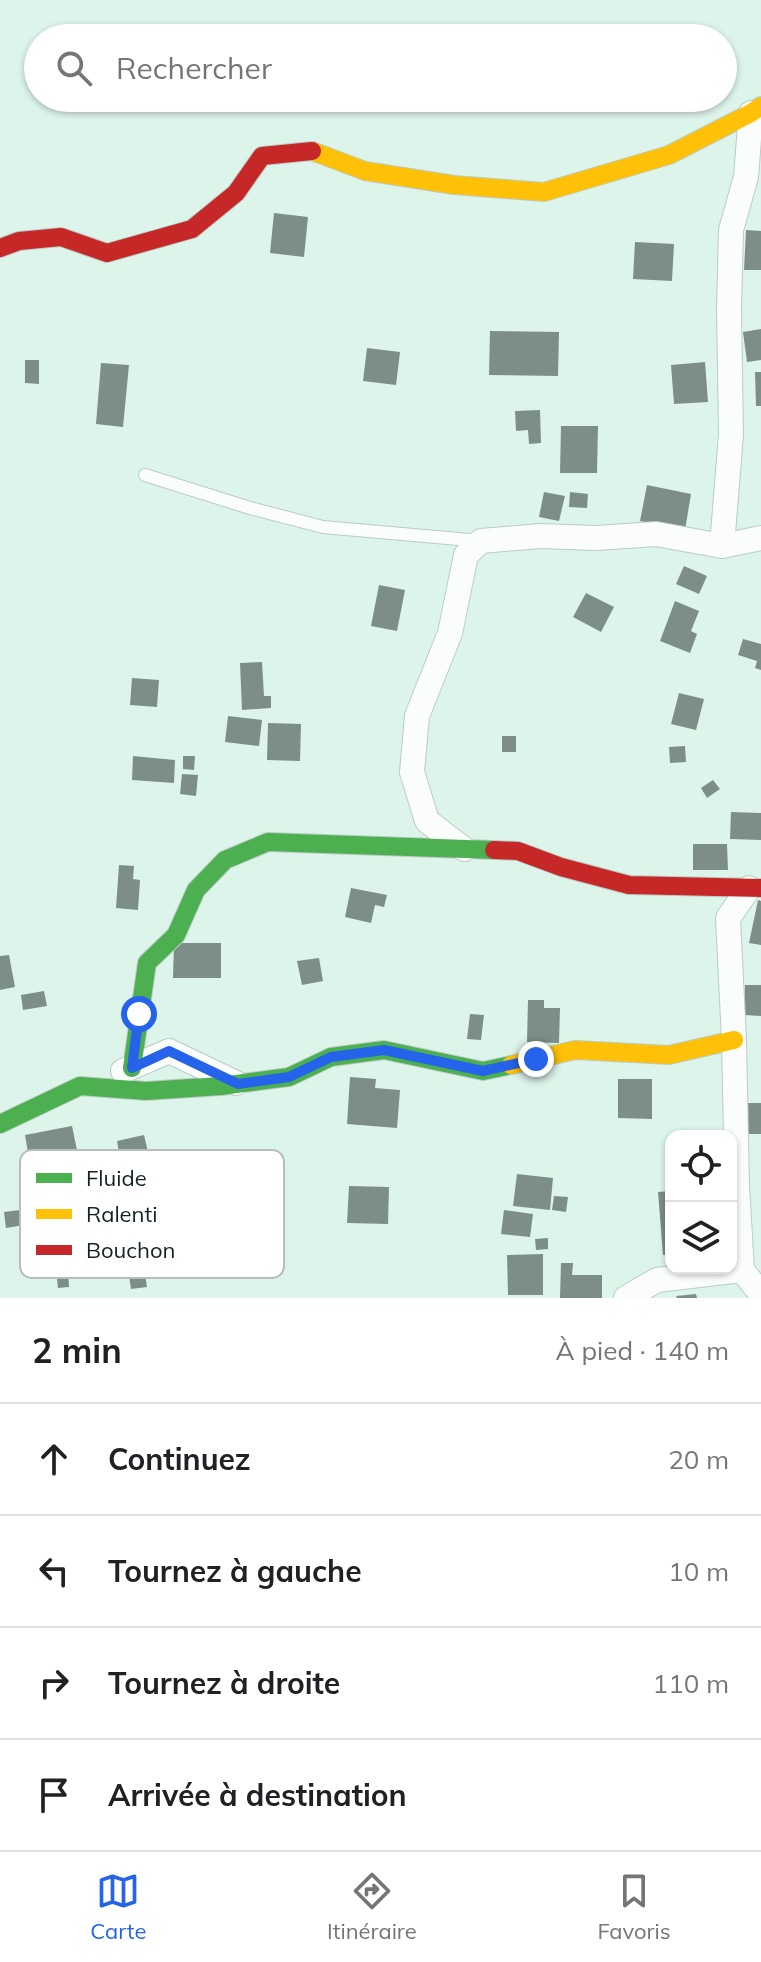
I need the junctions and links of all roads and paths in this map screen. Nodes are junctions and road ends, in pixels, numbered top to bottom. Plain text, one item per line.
1 (756, 109) edge
2 (6, 241) edge
3 (145, 475) dead end
4 (761, 538) edge
5 (481, 541) junction
6 (722, 546) junction
7 (465, 850) junction
8 (755, 888) edge
9 (734, 1040) junction
10 (132, 1068) junction
11 (238, 1084) junction
12 (80, 1086) junction
13 (0, 1124) edge
14 (742, 1270) junction
15 (761, 1294) edge
16 (626, 1298) edge

1 - 2 street
1 - 6 street
3 - 5 lane
4 - 6 street
5 - 6 street
5 - 7 street
7 - 8 street
7 - 10 street
8 - 9 street
9 - 11 street
9 - 14 street
10 - 11 street
10 - 12 street
11 - 12 street
12 - 13 street
14 - 15 street
14 - 16 street

